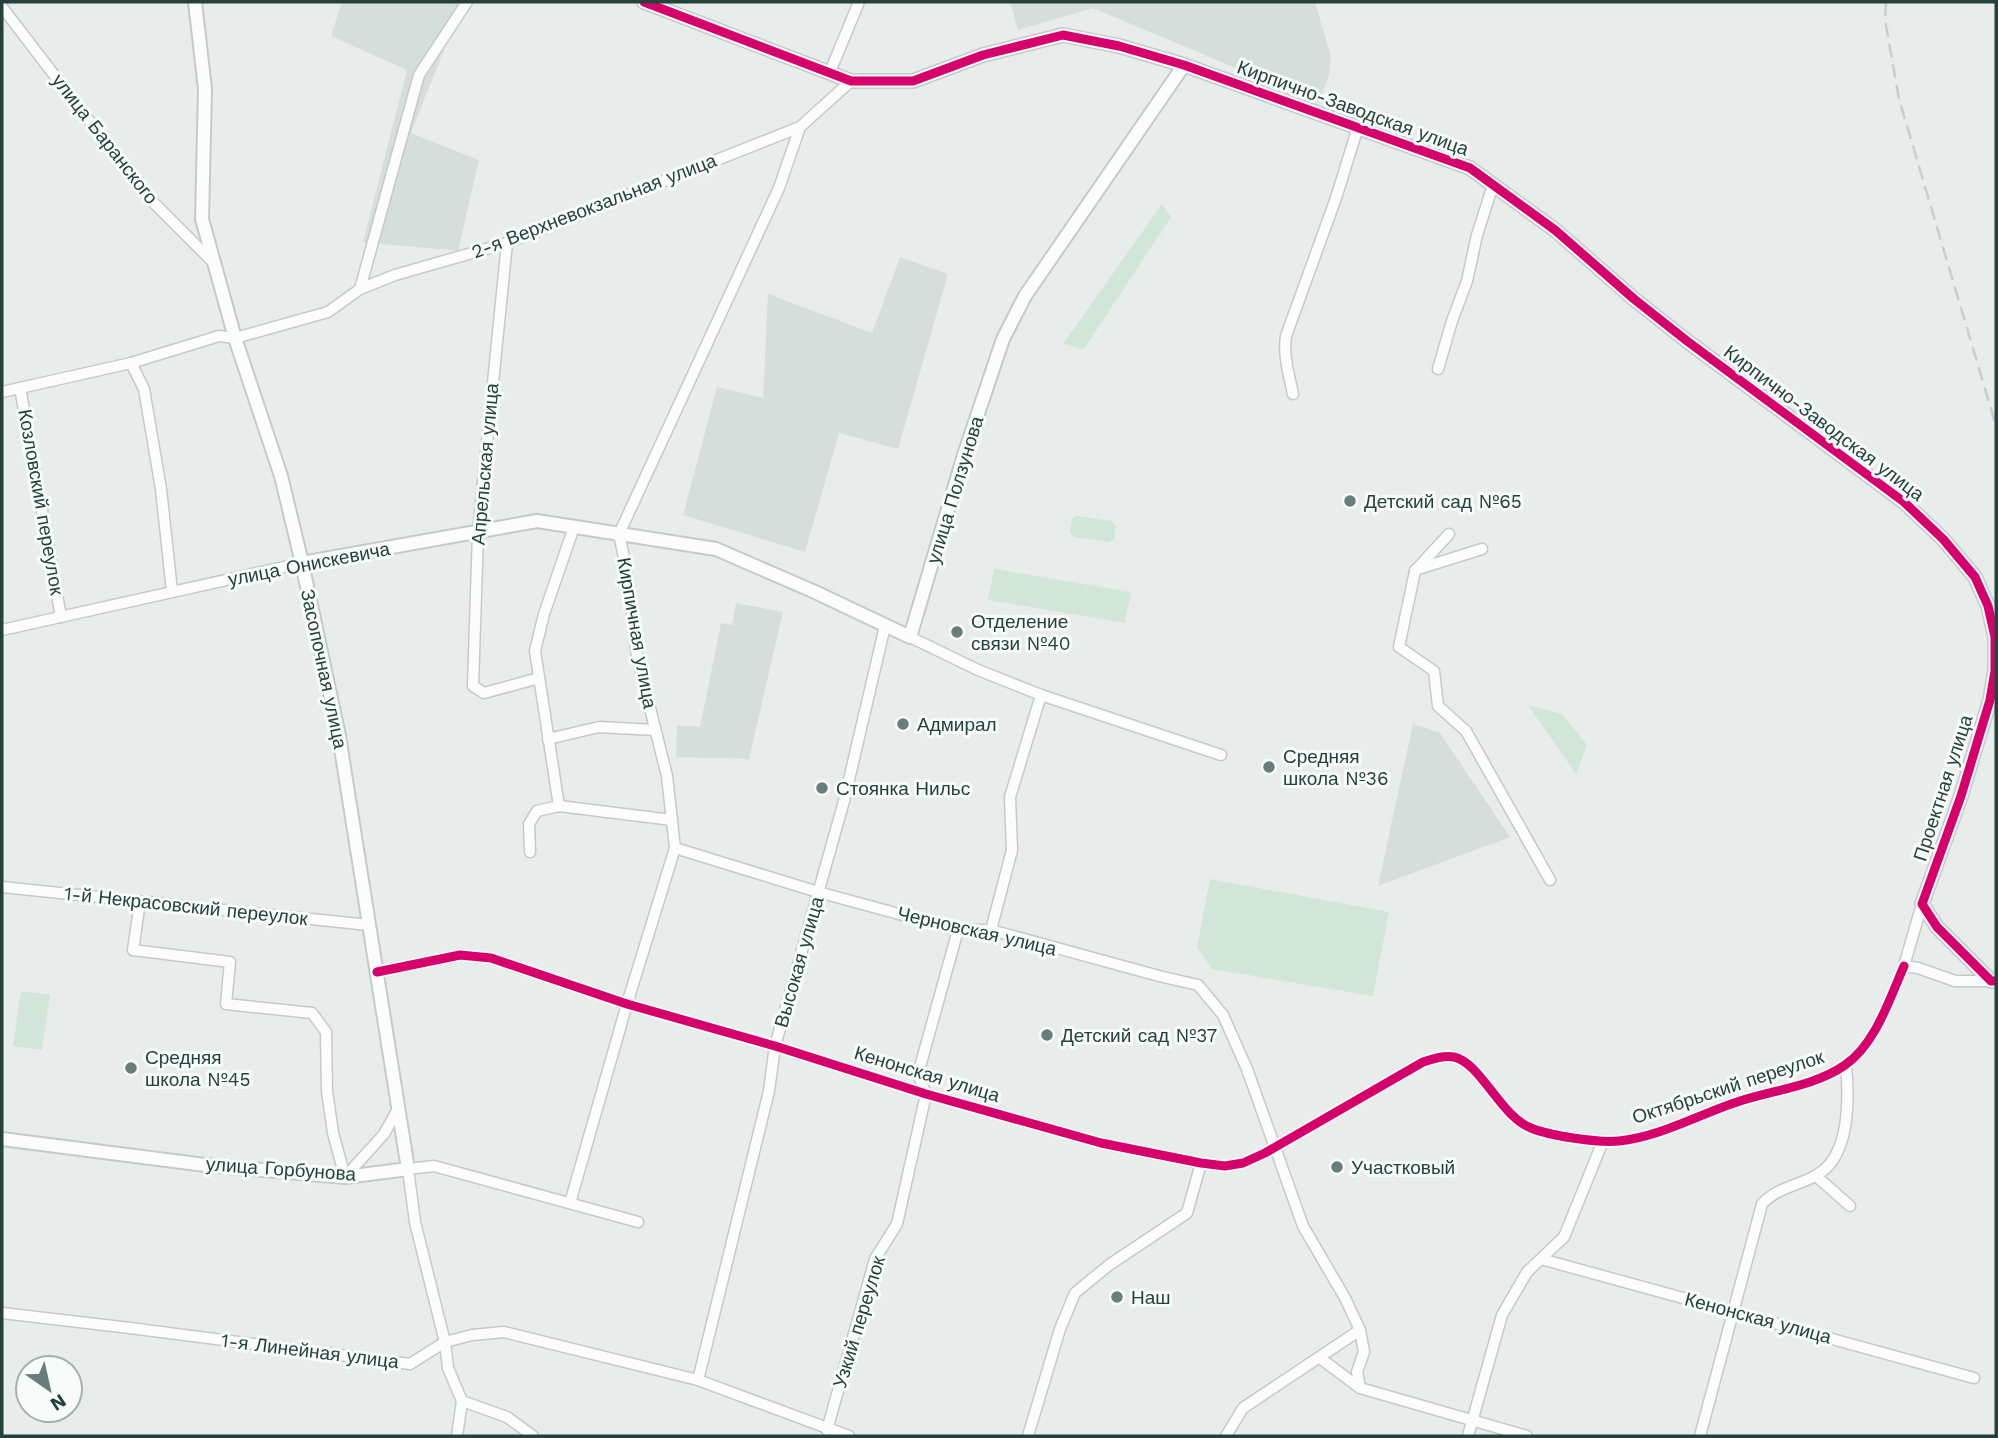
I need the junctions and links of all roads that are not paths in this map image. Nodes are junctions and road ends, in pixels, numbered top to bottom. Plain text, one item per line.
1 (195, 2) edge
2 (467, 2) edge
3 (644, 2) edge
4 (859, 2) edge
5 (2, 7) edge
6 (1184, 65) junction
7 (830, 72) junction
8 (851, 82) junction
9 (800, 127) junction
10 (1358, 127) junction
11 (1493, 185) junction
12 (507, 243) junction
13 (215, 264) junction
14 (360, 289) junction
15 (235, 338) junction
16 (131, 363) junction
17 (1438, 369) dead end
18 (20, 388) junction
19 (2, 392) edge
20 (1293, 394) dead end
21 (574, 527) junction
22 (478, 532) junction
23 (619, 534) junction
24 (1449, 534) dead end
25 (1482, 549) dead end
26 (302, 564) junction
27 (1415, 571) junction
28 (1975, 577) joint
29 (172, 591) junction
30 (61, 617) junction
31 (886, 626) junction
32 (2, 630) edge
33 (909, 637) junction
34 (539, 678) junction
35 (1041, 695) junction
36 (655, 730) junction
37 (548, 739) junction
38 (1222, 755) dead end
39 (559, 806) junction
40 (672, 820) junction
41 (675, 848) junction
42 (530, 852) dead end
43 (1550, 880) dead end
44 (2, 887) edge
45 (818, 892) junction
46 (140, 902) junction
47 (1922, 904) junction
48 (369, 925) junction
49 (958, 930) junction
50 (990, 930) junction
51 (1904, 966) junction
52 (377, 972) junction
53 (1994, 981) edge
54 (627, 1003) junction
55 (775, 1046) junction
56 (1452, 1056) joint
57 (1846, 1065) junction
58 (926, 1094) junction
59 (398, 1109) junction
60 (2, 1139) edge
61 (1603, 1141) junction
62 (1274, 1148) junction
63 (1201, 1163) junction
64 (408, 1169) junction
65 (1816, 1176) junction
66 (345, 1177) junction
67 (570, 1203) junction
68 (1850, 1206) dead end
69 (638, 1222) dead end
70 (1541, 1259) junction
71 (1733, 1311) junction
72 (2, 1313) edge
73 (1360, 1330) junction
74 (445, 1342) junction
75 (1320, 1358) junction
76 (1974, 1378) dead end
77 (698, 1380) junction
78 (1360, 1388) junction
79 (462, 1401) junction
80 (1471, 1421) junction
81 (827, 1430) junction
82 (457, 1436) edge
83 (533, 1436) edge
84 (849, 1436) edge
85 (1028, 1436) edge
86 (1226, 1436) edge
87 (1468, 1436) edge
88 (1527, 1436) edge
89 (1700, 1436) edge

1 - 13 street, Засопочная улица
2 - 14 street
3 - 7 street, Кирпично-Заводская улица
4 - 7 street
5 - 13 street, улица Баранского
6 - 8 street, Кирпично-Заводская улица
6 - 10 street, Кирпично-Заводская улица
6 - 33 street, улица Ползунова
7 - 8 street, Кирпично-Заводская улица
8 - 9 street, 2-я Верхневокзальная улица
9 - 12 street, 2-я Верхневокзальная улица
9 - 23 street, Кирпичная улица
10 - 11 street, Кирпично-Заводская улица
10 - 20 street
11 - 17 street
11 - 28 street, Кирпично-Заводская улица
12 - 14 street, 2-я Верхневокзальная улица
12 - 22 street, Апрельская улица
13 - 15 street, Засопочная улица
14 - 15 street, 2-я Верхневокзальная улица
15 - 16 street, 2-я Верхневокзальная улица
15 - 26 street, Засопочная улица
16 - 18 street, 2-я Верхневокзальная улица
16 - 29 street
18 - 19 street, 2-я Верхневокзальная улица
18 - 30 street, Козловский переулок
21 - 22 street, улица Онискевича
21 - 23 street, улица Онискевича
21 - 34 street
22 - 26 street, улица Онискевича
22 - 34 street, Апрельская улица
23 - 31 street, улица Онискевича
23 - 36 street, Кирпичная улица
24 - 27 street
25 - 27 street
26 - 29 street, улица Онискевича
26 - 48 street, Засопочная улица
27 - 43 street
28 - 47 street, Проектная улица
29 - 30 street, улица Онискевича
30 - 32 street, улица Онискевича
31 - 33 street, улица Онискевича
31 - 45 street, Высокая улица
33 - 35 street
34 - 37 street
35 - 38 street
35 - 50 street
36 - 37 street
36 - 40 street, Кирпичная улица
37 - 39 street
39 - 40 street
39 - 42 street
40 - 41 street, Кирпичная улица
41 - 45 street, Черновская улица
41 - 54 street, Кирпичная улица
44 - 46 street, 1-й Некрасовский переулок
45 - 49 street, Черновская улица
45 - 55 street, Высокая улица
46 - 48 street, 1-й Некрасовский переулок
46 - 66 street
47 - 51 street, Октябрьский переулок
47 - 53 street
48 - 52 street, Засопочная улица
49 - 50 street, Черновская улица
49 - 58 street
50 - 62 street, Черновская улица
51 - 53 street
51 - 57 street, Октябрьский переулок
52 - 54 street, Кенонская улица
52 - 59 street, Засопочная улица
54 - 55 street, Кенонская улица
54 - 67 street, Кирпичная улица
55 - 58 street, Кенонская улица
55 - 77 street, Высокая улица
56 - 61 street, Октябрьский переулок
56 - 62 street, Кенонская улица
57 - 61 street, Октябрьский переулок
57 - 65 street
58 - 63 street, Кенонская улица
58 - 81 street, Узкий переулок
59 - 64 street, Засопочная улица
59 - 66 street
60 - 66 street, улица Горбунова
61 - 70 street
62 - 63 street, Кенонская улица
62 - 73 street, Черновская улица
63 - 85 street
64 - 66 street, улица Горбунова
64 - 67 street, улица Горбунова
64 - 74 street, Засопочная улица
65 - 68 street
65 - 71 street
67 - 69 street, улица Горбунова
70 - 71 street, Кенонская улица
70 - 80 street
71 - 76 street, Кенонская улица
71 - 89 street
72 - 74 street, 1-я Линейная улица
73 - 75 street
73 - 78 street
74 - 77 street, 1-я Линейная улица
74 - 79 street, Засопочная улица
75 - 78 street
75 - 86 street
77 - 81 street, 1-я Линейная улица
78 - 80 street
79 - 82 street
79 - 83 street
80 - 87 street
80 - 88 street
81 - 84 street, 1-я Линейная улица

